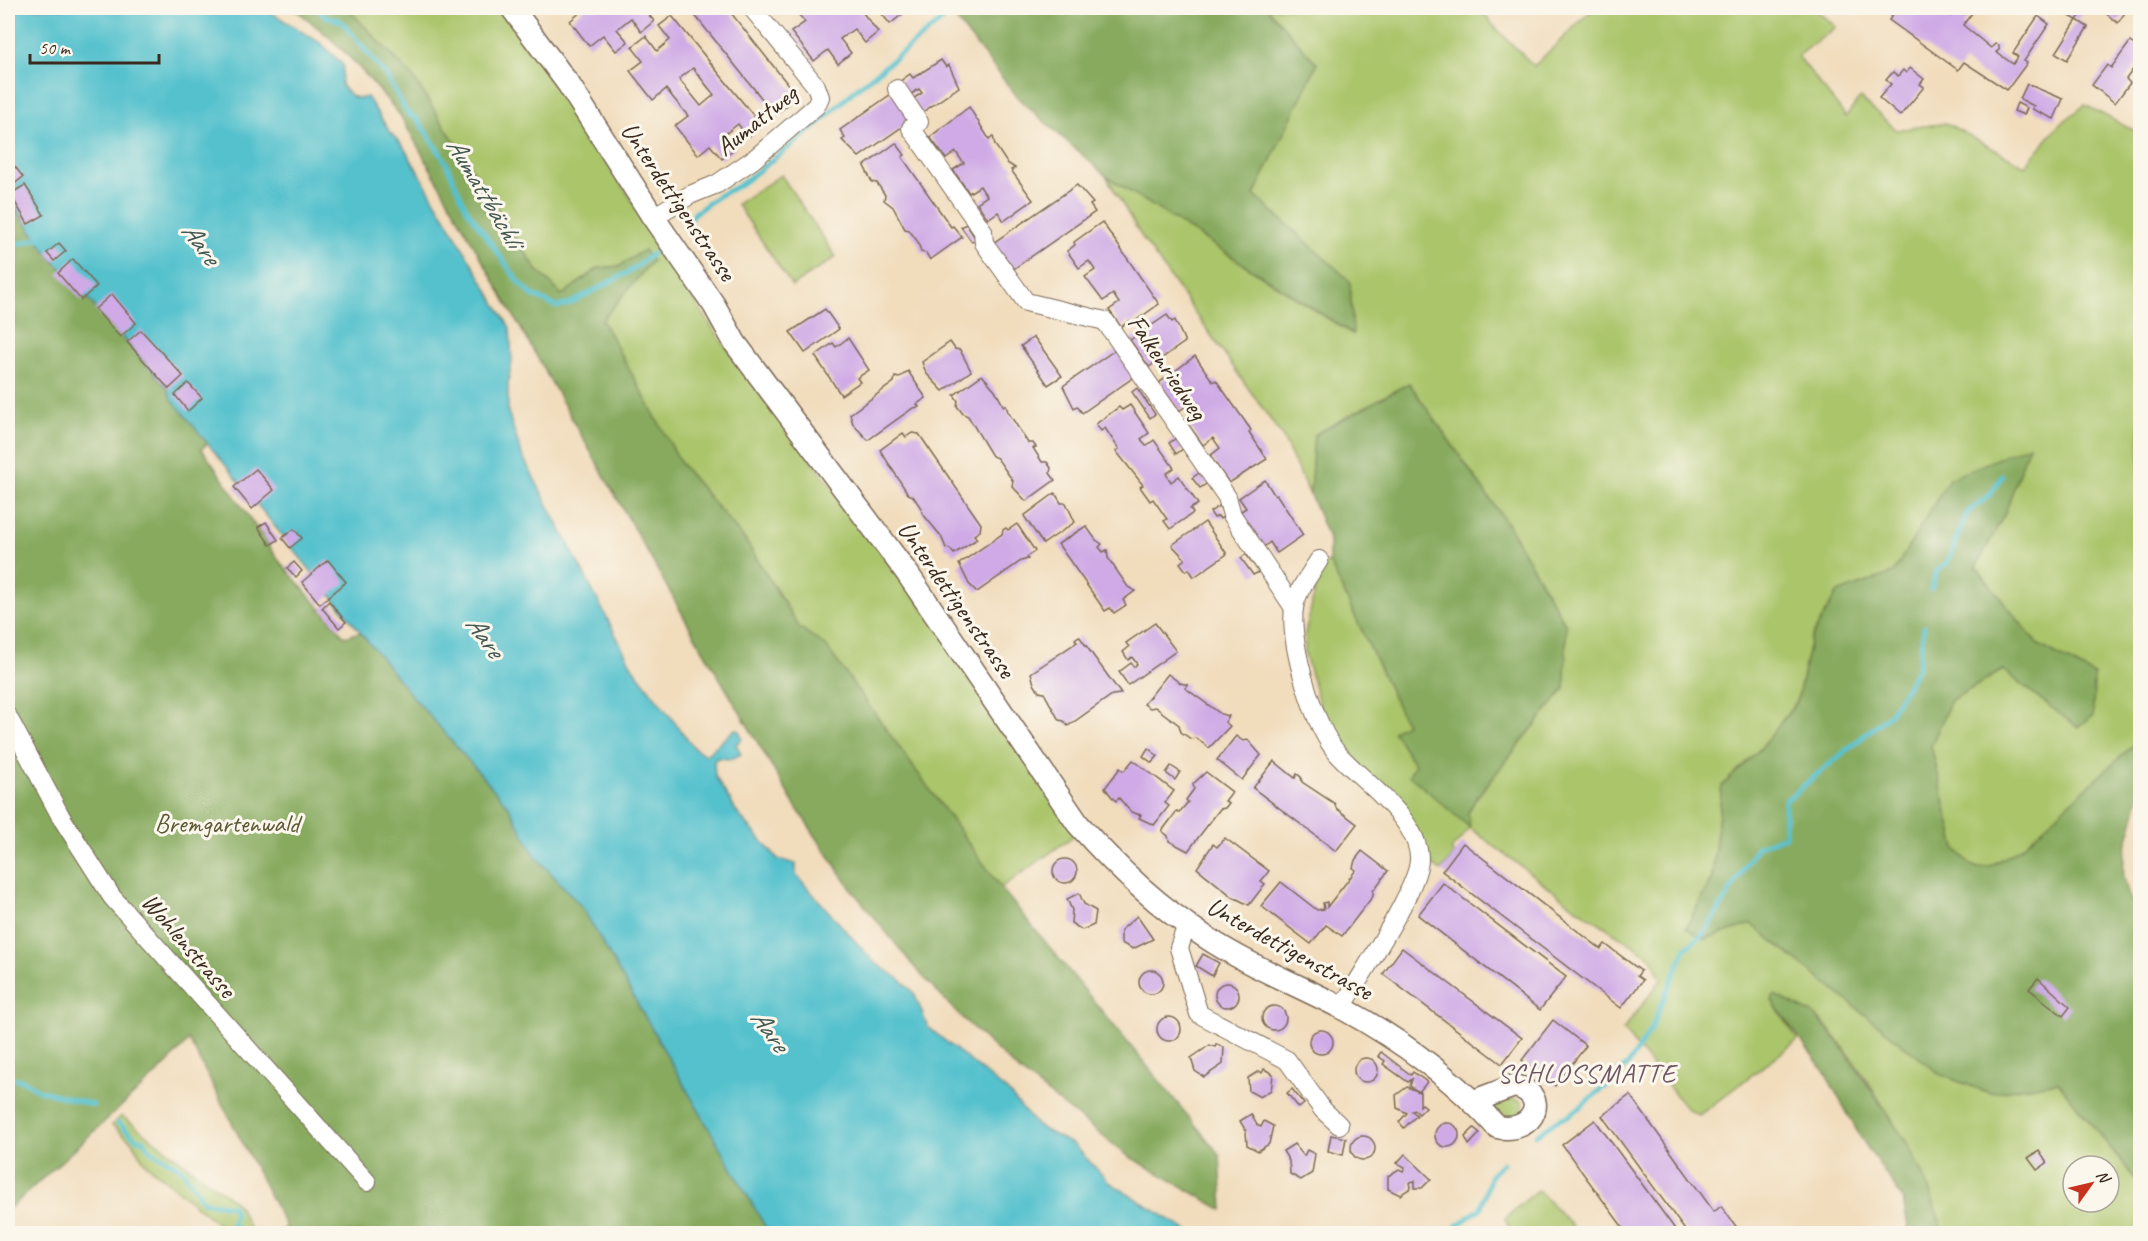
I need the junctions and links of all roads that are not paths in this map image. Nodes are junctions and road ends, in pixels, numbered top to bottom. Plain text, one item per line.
1 (512, 8) edge
2 (752, 8) edge
3 (897, 89) dead end
4 (653, 217) junction
5 (1319, 560) dead end
6 (1294, 608) junction
7 (8, 717) edge
8 (1187, 924) junction
9 (1342, 1008) junction
10 (1474, 1101) dead end
11 (1339, 1125) dead end
12 (367, 1182) dead end

1 - 4 street, Unterdettigenstrasse
2 - 4 street, Aumattweg
3 - 6 street, Falkenriedweg
4 - 8 street, Unterdettigenstrasse
5 - 6 street, Falkenriedweg
6 - 9 street, Falkenriedweg
7 - 12 street, Wohlenstrasse
8 - 9 street, Unterdettigenstrasse
8 - 11 street
9 - 10 street, Unterdettigenstrasse

